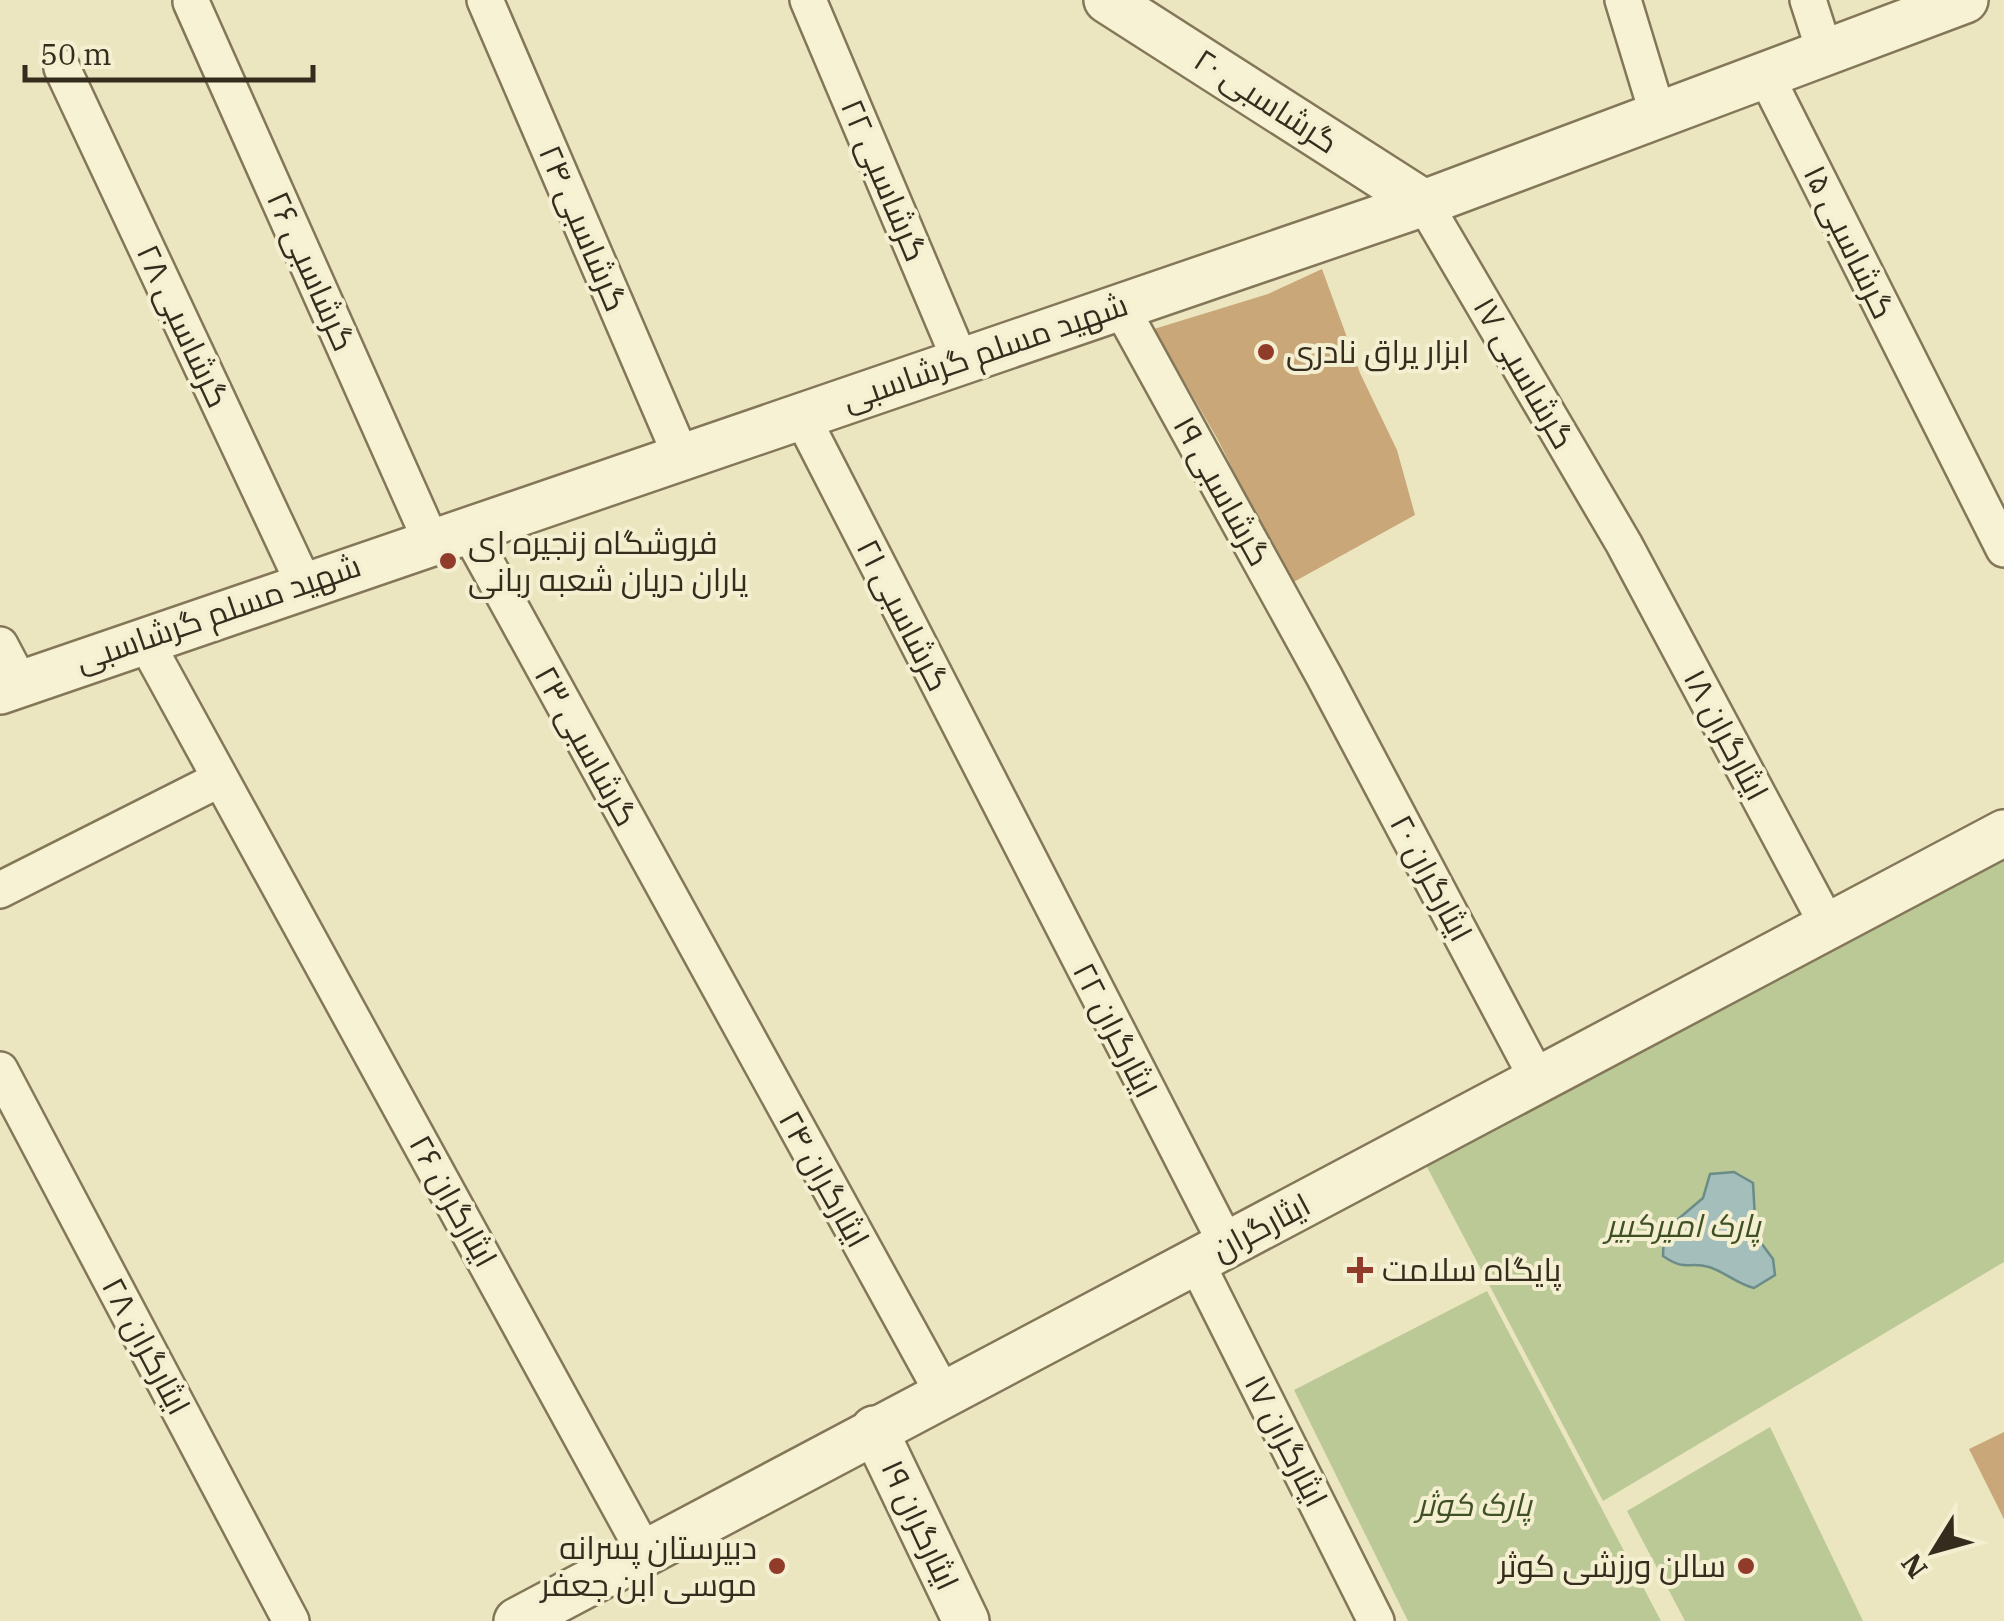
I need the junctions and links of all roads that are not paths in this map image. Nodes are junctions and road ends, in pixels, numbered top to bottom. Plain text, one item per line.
1 (484, 0) edge
2 (808, 0) edge
3 (1107, 0) edge
4 (1623, 0) edge
5 (1808, 0) edge
6 (1966, 0) edge
7 (191, 2) edge
8 (1825, 53) junction
9 (62, 68) dead end
10 (1766, 74) junction
11 (1658, 115) junction
12 (1424, 202) junction
13 (1120, 306) junction
14 (960, 360) junction
15 (802, 415) junction
16 (681, 456) junction
17 (449, 535) junction
18 (1624, 544) joint
19 (2004, 549) edge
20 (304, 584) junction
21 (144, 638) junction
22 (6, 672) edge
23 (1324, 676) joint
24 (220, 780) junction
25 (1004, 816) joint
26 (2004, 833) edge
27 (0, 890) edge
28 (1828, 926) junction
29 (705, 964) joint
30 (0, 1070) edge
31 (1538, 1080) junction
32 (1211, 1253) junction
33 (944, 1395) junction
34 (874, 1429) junction
35 (645, 1553) junction
36 (291, 1621) edge
37 (517, 1621) edge
38 (966, 1621) edge
39 (1376, 1621) edge

1 - 16 street, گرشاسبی ۲۴
2 - 14 street, گرشاسبی ۲۲
3 - 12 street, گرشاسبی ۲۰
4 - 11 street
5 - 8 street
6 - 8 street, شهید مسلم گرشاسبی
7 - 17 street, گرشاسبی ۲۶
8 - 10 street, شهید مسلم گرشاسبی
9 - 20 street, گرشاسبی ۲۸
10 - 11 street, شهید مسلم گرشاسبی
10 - 19 street, گرشاسبی ۱۵
11 - 12 street, شهید مسلم گرشاسبی
12 - 13 street, شهید مسلم گرشاسبی
12 - 18 street, گرشاسبی ۱۷
13 - 14 street, شهید مسلم گرشاسبی
13 - 23 street, گرشاسبی ۱۹
14 - 15 street, شهید مسلم گرشاسبی
15 - 16 street, شهید مسلم گرشاسبی
15 - 25 street, گرشاسبی ۲۱
16 - 17 street, شهید مسلم گرشاسبی
17 - 20 street, شهید مسلم گرشاسبی
17 - 29 street, گرشاسبی ۲۳
18 - 28 street, ایثارگران ۱۸
20 - 21 street, شهید مسلم گرشاسبی
21 - 22 street, شهید مسلم گرشاسبی
21 - 24 street, ایثارگران ۲۶
23 - 31 street, ایثارگران ۲۰
24 - 27 street
24 - 35 street, ایثارگران ۲۶
25 - 32 street, ایثارگران ۲۲
26 - 28 street, ایثارگران
28 - 31 street, ایثارگران
29 - 33 street, ایثارگران ۲۴
30 - 36 street, ایثارگران ۲۸
31 - 32 street, ایثارگران
32 - 33 street, ایثارگران
32 - 39 street, ایثارگران ۱۷
33 - 34 street, ایثارگران
34 - 35 street, ایثارگران
34 - 38 street, ایثارگران ۱۹
35 - 37 street, ایثارگران

